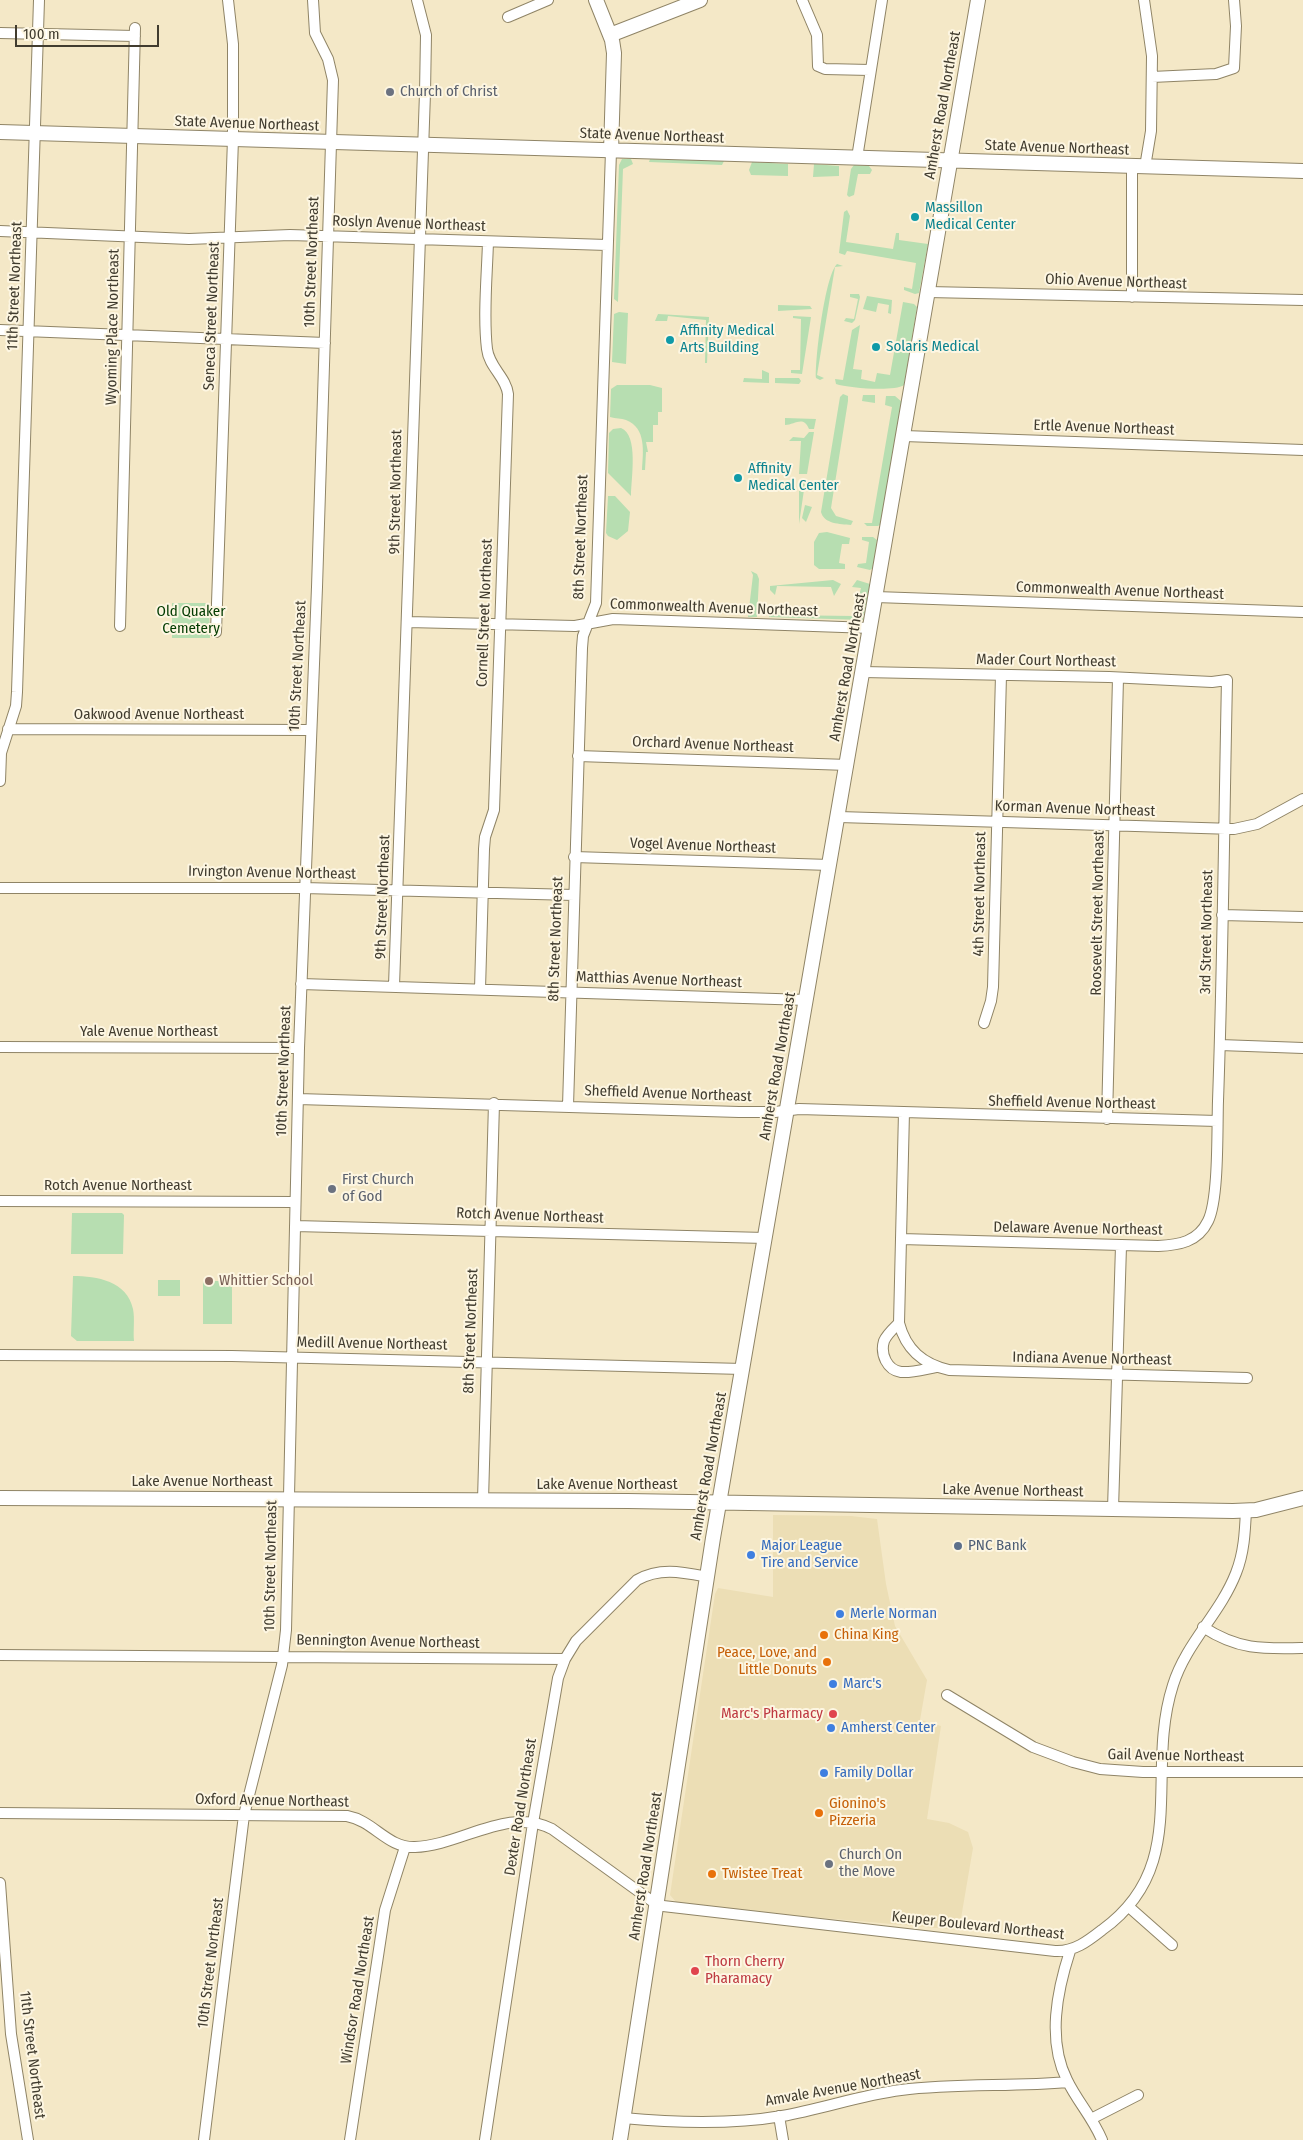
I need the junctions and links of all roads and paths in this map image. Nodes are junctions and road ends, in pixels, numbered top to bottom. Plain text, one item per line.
1 (39, 0) edge
2 (228, 0) edge
3 (314, 0) edge
4 (417, 0) edge
5 (548, 0) edge
6 (596, 0) edge
7 (700, 0) edge
8 (802, 0) edge
9 (882, 0) edge
10 (978, 0) edge
11 (1144, 0) edge
12 (1234, 0) edge
13 (508, 17) dead end
14 (0, 33) edge
15 (38, 35) junction
16 (610, 35) junction
17 (870, 70) junction
18 (1152, 77) junction
19 (0, 132) edge
20 (34, 133) junction
21 (134, 137) junction
22 (233, 140) junction
23 (330, 142) junction
24 (422, 145) junction
25 (612, 151) junction
26 (857, 158) junction
27 (949, 160) junction
28 (1138, 167) junction
29 (1303, 171) edge
30 (0, 230) edge
31 (32, 231) junction
32 (130, 236) junction
33 (328, 236) junction
34 (229, 237) junction
35 (419, 240) junction
36 (488, 242) junction
37 (607, 245) junction
38 (928, 292) junction
39 (1132, 297) junction
40 (1303, 300) edge
41 (0, 330) edge
42 (29, 331) junction
43 (128, 337) junction
44 (226, 341) junction
45 (325, 343) junction
46 (904, 436) junction
47 (1303, 450) edge
48 (876, 597) junction
49 (1303, 612) edge
50 (408, 622) junction
51 (589, 623) junction
52 (500, 624) junction
53 (120, 626) dead end
54 (871, 628) junction
55 (216, 632) dead end
56 (863, 672) junction
57 (1001, 675) junction
58 (1118, 678) junction
59 (1227, 680) joint
60 (8, 729) junction
61 (310, 730) junction
62 (578, 756) junction
63 (848, 765) junction
64 (0, 781) edge
65 (1303, 800) edge
66 (839, 817) junction
67 (997, 821) junction
68 (1115, 824) junction
69 (1224, 829) junction
70 (574, 858) junction
71 (830, 865) junction
72 (0, 888) edge
73 (304, 888) junction
74 (398, 890) junction
75 (483, 892) junction
76 (574, 895) junction
77 (1222, 915) junction
78 (1303, 917) edge
79 (301, 984) junction
80 (394, 986) junction
81 (480, 989) junction
82 (571, 992) junction
83 (807, 1000) junction
84 (984, 1023) dead end
85 (1220, 1045) junction
86 (0, 1047) edge
87 (299, 1048) junction
88 (1303, 1048) edge
89 (298, 1099) junction
90 (494, 1103) junction
91 (568, 1106) junction
92 (787, 1110) junction
93 (904, 1112) junction
94 (1107, 1119) junction
95 (1217, 1121) junction
96 (1214, 1184) joint
97 (0, 1201) edge
98 (295, 1202) junction
99 (295, 1226) junction
100 (491, 1229) junction
101 (765, 1238) junction
102 (901, 1238) junction
103 (1121, 1246) junction
104 (899, 1323) junction
105 (0, 1354) edge
106 (292, 1358) junction
107 (487, 1361) junction
108 (936, 1367) junction
109 (743, 1368) junction
110 (1117, 1375) junction
111 (1247, 1378) dead end
112 (0, 1498) edge
113 (288, 1498) junction
114 (1303, 1498) edge
115 (483, 1500) junction
116 (720, 1502) junction
117 (1114, 1509) junction
118 (1246, 1510) junction
119 (708, 1577) junction
120 (1203, 1627) junction
121 (1303, 1648) edge
122 (0, 1655) edge
123 (284, 1656) junction
124 (565, 1659) junction
125 (947, 1696) dead end
126 (1160, 1772) junction
127 (1303, 1772) edge
128 (0, 1813) edge
129 (244, 1815) junction
130 (533, 1822) junction
131 (405, 1847) junction
132 (0, 1883) edge
133 (656, 1904) junction
134 (1128, 1907) junction
135 (1172, 1945) dead end
136 (1070, 1951) junction
137 (1068, 2082) junction
138 (1138, 2095) dead end
139 (779, 2116) junction
140 (623, 2118) junction
141 (1091, 2119) junction
142 (28, 2140) edge
143 (204, 2140) edge
144 (350, 2140) edge
145 (485, 2140) edge
146 (620, 2140) edge
147 (783, 2140) edge
148 (1102, 2140) edge

1 - 15 street, 11th Street Northeast
2 - 22 street, Seneca Street Northeast
3 - 23 street, 10th Street Northeast
4 - 24 street, 9th Street Northeast
5 - 13 street
6 - 16 street, 8th Street Northeast
7 - 16 street
8 - 17 street
9 - 17 street
10 - 27 street, Amherst Road Northeast
11 - 18 street
12 - 18 street
14 - 15 street
15 - 20 street, 11th Street Northeast
15 - 21 street, Wyoming Place Northeast
16 - 25 street, 8th Street Northeast
17 - 26 street
18 - 28 street
19 - 20 street, State Avenue Northeast
20 - 21 street, State Avenue Northeast
20 - 31 street, 11th Street Northeast
21 - 22 street, State Avenue Northeast
21 - 32 street, Wyoming Place Northeast
22 - 23 street, State Avenue Northeast
22 - 34 street, Seneca Street Northeast
23 - 24 street, State Avenue Northeast
23 - 33 street, 10th Street Northeast
24 - 25 street, State Avenue Northeast
24 - 35 street, 9th Street Northeast
25 - 26 street, State Avenue Northeast
25 - 37 street, 8th Street Northeast
26 - 27 street, State Avenue Northeast
27 - 28 street, State Avenue Northeast
27 - 38 street, Amherst Road Northeast
28 - 29 street, State Avenue Northeast
28 - 39 street
30 - 31 street, Roslyn Avenue Northeast
31 - 32 street, Roslyn Avenue Northeast
31 - 42 street, 11th Street Northeast
32 - 34 street, Roslyn Avenue Northeast
32 - 43 street, Wyoming Place Northeast
33 - 34 street, Roslyn Avenue Northeast
33 - 35 street, Roslyn Avenue Northeast
33 - 45 street, 10th Street Northeast
34 - 44 street, Seneca Street Northeast
35 - 36 street, Roslyn Avenue Northeast
35 - 50 street, 9th Street Northeast
36 - 37 street, Roslyn Avenue Northeast
36 - 52 street, Cornell Street Northeast
37 - 51 street, 8th Street Northeast
38 - 39 street, Ohio Avenue Northeast
38 - 46 street, Amherst Road Northeast
39 - 40 street, Ohio Avenue Northeast
41 - 42 street
42 - 43 street
42 - 60 street, 11th Street Northeast
43 - 44 street
43 - 53 street, Wyoming Place Northeast
44 - 45 street
44 - 55 street, Seneca Street Northeast
45 - 61 street, 10th Street Northeast
46 - 47 street, Ertle Avenue Northeast
46 - 48 street, Amherst Road Northeast
48 - 49 street, Commonwealth Avenue Northeast
48 - 54 street, Amherst Road Northeast
50 - 52 street, Commonwealth Avenue Northeast
50 - 74 street, 9th Street Northeast
51 - 52 street, Commonwealth Avenue Northeast
51 - 54 street, Commonwealth Avenue Northeast
51 - 62 street, 8th Street Northeast
52 - 75 street, Cornell Street Northeast
54 - 56 street, Amherst Road Northeast
56 - 57 street, Mader Court Northeast
56 - 63 street, Amherst Road Northeast
57 - 58 street, Mader Court Northeast
57 - 67 street, 4th Street Northeast
58 - 59 street, Mader Court Northeast
58 - 68 street, Roosevelt Street Northeast
59 - 69 street, 3rd Street Northeast
60 - 61 street, Oakwood Avenue Northeast
60 - 64 street, 11th Street Northeast
61 - 73 street, 10th Street Northeast
62 - 63 street, Orchard Avenue Northeast
62 - 70 street, 8th Street Northeast
63 - 66 street, Amherst Road Northeast
65 - 69 street, Korman Avenue Northeast
66 - 67 street, Korman Avenue Northeast
66 - 71 street, Amherst Road Northeast
67 - 68 street, Korman Avenue Northeast
67 - 84 street, 4th Street Northeast
68 - 69 street, Korman Avenue Northeast
68 - 94 street, Roosevelt Street Northeast
69 - 77 street, 3rd Street Northeast
70 - 71 street, Vogel Avenue Northeast
70 - 76 street, 8th Street Northeast
71 - 83 street, Amherst Road Northeast
72 - 73 street, Irvington Avenue Northeast
73 - 74 street, Irvington Avenue Northeast
73 - 79 street, 10th Street Northeast
74 - 75 street, Irvington Avenue Northeast
74 - 80 street, 9th Street Northeast
75 - 76 street, Irvington Avenue Northeast
75 - 81 street, Cornell Street Northeast
76 - 82 street, 8th Street Northeast
77 - 78 street
77 - 85 street, 3rd Street Northeast
79 - 80 street, Matthias Avenue Northeast
79 - 87 street, 10th Street Northeast
80 - 81 street, Matthias Avenue Northeast
81 - 82 street, Matthias Avenue Northeast
82 - 83 street, Matthias Avenue Northeast
82 - 91 street, 8th Street Northeast
83 - 92 street, Amherst Road Northeast
85 - 88 street
85 - 95 street, 3rd Street Northeast
86 - 87 street, Yale Avenue Northeast
87 - 89 street, 10th Street Northeast
89 - 90 street, Sheffield Avenue Northeast
89 - 98 street, 10th Street Northeast
90 - 91 street, Sheffield Avenue Northeast
90 - 100 street, 8th Street Northeast
91 - 92 street, Sheffield Avenue Northeast
92 - 93 street, Sheffield Avenue Northeast
92 - 101 street, Amherst Road Northeast
93 - 94 street, Sheffield Avenue Northeast
93 - 102 street
94 - 95 street, Sheffield Avenue Northeast
95 - 96 street, 3rd Street Northeast
96 - 103 street, Delaware Avenue Northeast
97 - 98 street, Rotch Avenue Northeast
98 - 99 street, 10th Street Northeast
99 - 100 street, Rotch Avenue Northeast
99 - 106 street, 10th Street Northeast
100 - 101 street, Rotch Avenue Northeast
100 - 107 street, 8th Street Northeast
101 - 109 street, Amherst Road Northeast
102 - 103 street, Delaware Avenue Northeast
102 - 104 street
103 - 110 street
104 - 108 street, Indiana Avenue Northeast
104 - 108 street, Indiana Avenue Northeast
105 - 106 street, Medill Avenue Northeast
106 - 107 street, Medill Avenue Northeast
106 - 113 street, 10th Street Northeast
107 - 109 street, Medill Avenue Northeast
107 - 115 street, 8th Street Northeast
108 - 110 street, Indiana Avenue Northeast
109 - 116 street, Amherst Road Northeast
110 - 111 street, Indiana Avenue Northeast
110 - 117 street
112 - 113 street, Lake Avenue Northeast
113 - 115 street, Lake Avenue Northeast
113 - 123 street, 10th Street Northeast
114 - 118 street, Lake Avenue Northeast
115 - 116 street, Lake Avenue Northeast
116 - 117 street, Lake Avenue Northeast
116 - 119 street, Amherst Road Northeast
117 - 118 street, Lake Avenue Northeast
118 - 120 street, Keuper Boulevard Northeast
119 - 124 street, Dexter Road Northeast
119 - 133 street, Amherst Road Northeast
120 - 121 street
120 - 126 street, Keuper Boulevard Northeast
122 - 123 street, Bennington Avenue Northeast
123 - 124 street, Bennington Avenue Northeast
123 - 129 street, 10th Street Northeast
124 - 130 street, Dexter Road Northeast
125 - 126 street, Gail Avenue Northeast
126 - 127 street, Gail Avenue Northeast
126 - 134 street, Keuper Boulevard Northeast
128 - 129 street, Oxford Avenue Northeast
129 - 131 street, Oxford Avenue Northeast
129 - 143 street, 10th Street Northeast
130 - 131 street
130 - 133 street
130 - 145 street, Dexter Road Northeast
131 - 144 street, Windsor Road Northeast
132 - 142 street, 11th Street Northeast
133 - 136 street, Keuper Boulevard Northeast
133 - 140 street, Amherst Road Northeast
134 - 135 street
134 - 136 street, Keuper Boulevard Northeast
136 - 137 street
137 - 139 street, Amvale Avenue Northeast
137 - 141 street
138 - 141 street
139 - 140 street, Amvale Avenue Northeast
139 - 147 street
140 - 146 street, Amherst Road Northeast
141 - 148 street

